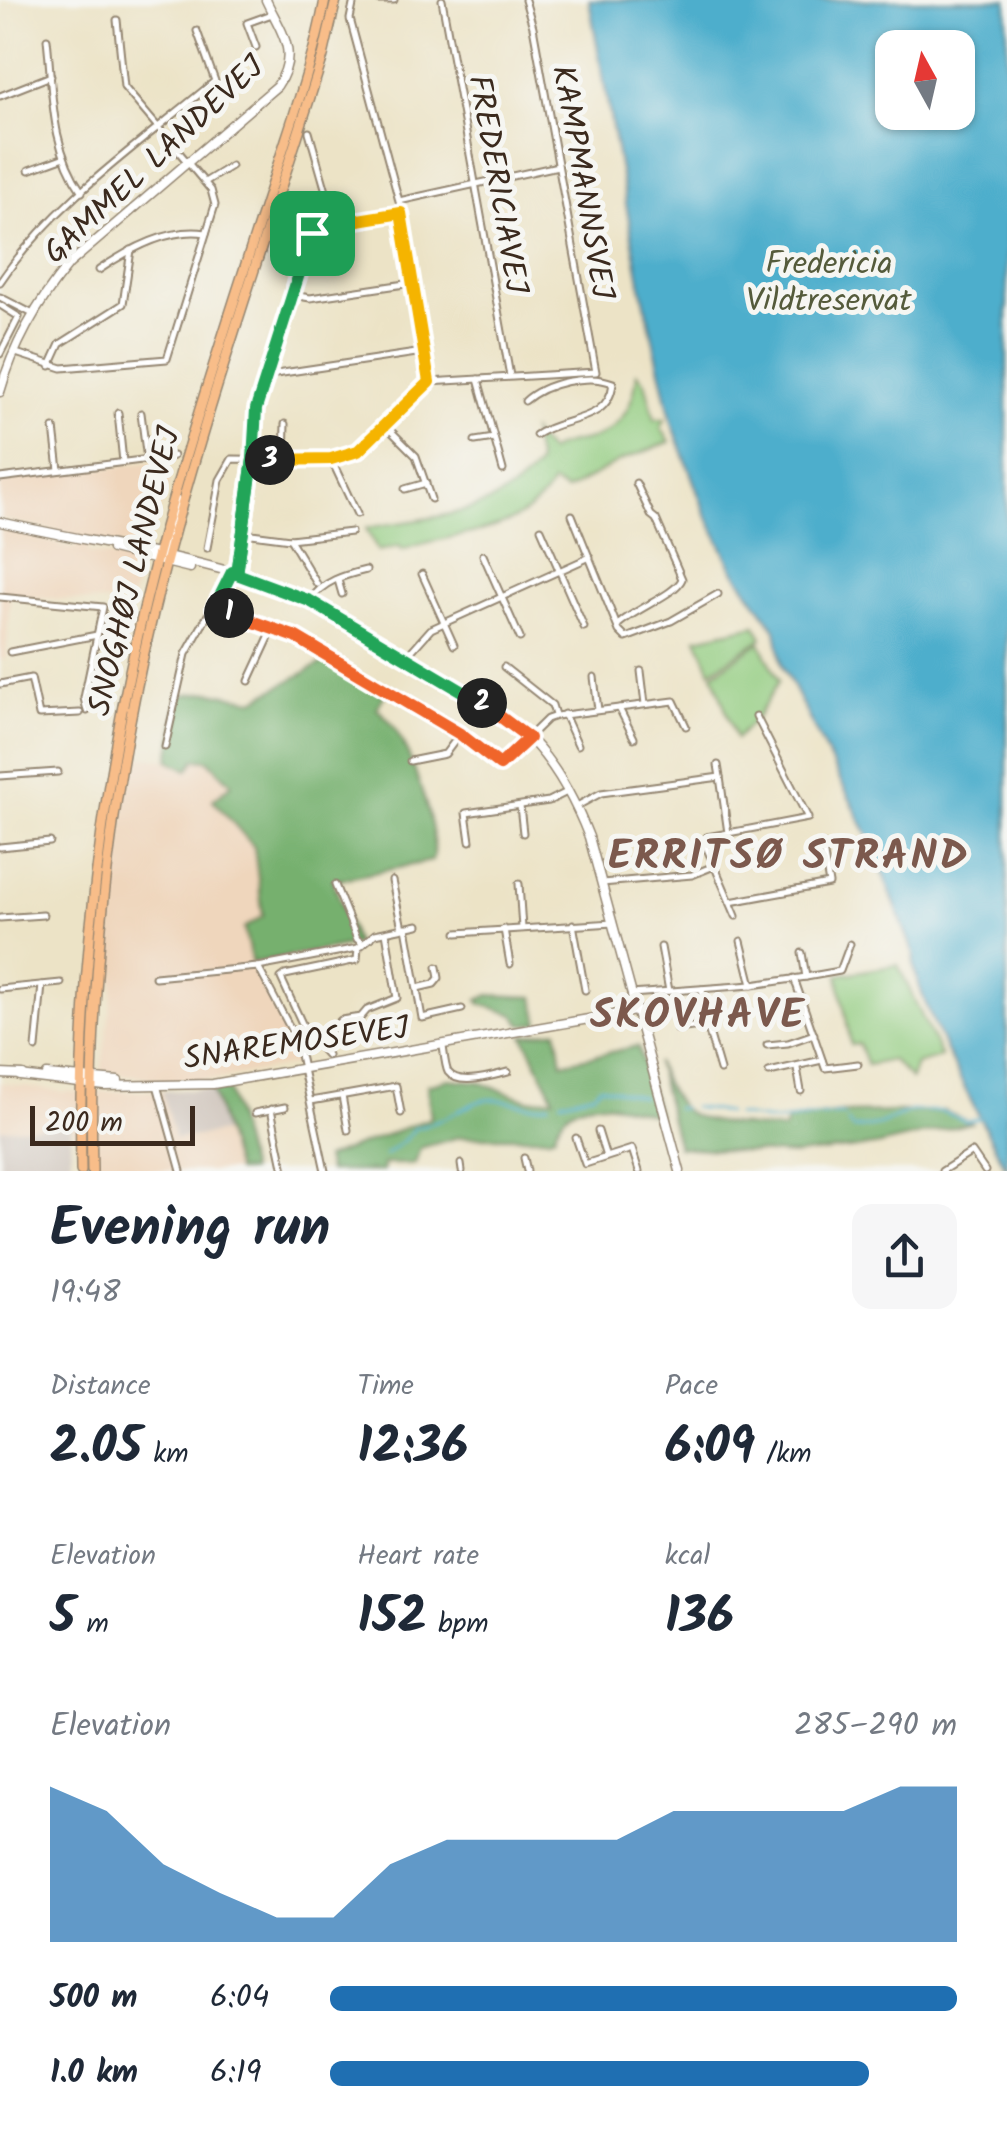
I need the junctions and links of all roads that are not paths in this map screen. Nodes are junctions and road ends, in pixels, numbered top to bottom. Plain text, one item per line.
1 (266, 0) edge
2 (325, 0) edge
3 (336, 0) edge
4 (354, 0) edge
5 (378, 0) edge
6 (394, 0) edge
7 (442, 0) edge
8 (525, 0) edge
9 (272, 14) junction
10 (117, 20) dead end
11 (197, 31) dead end
12 (47, 38) dead end
13 (256, 47) dead end
14 (51, 76) junction
15 (0, 96) edge
16 (159, 128) junction
17 (309, 132) dead end
18 (62, 158) junction
19 (187, 162) junction
20 (231, 166) dead end
21 (558, 166) junction
22 (29, 170) dead end
23 (205, 182) junction
24 (477, 184) junction
25 (82, 192) junction
26 (399, 202) junction
27 (401, 213) junction
28 (335, 223) junction
29 (206, 233) junction
30 (131, 250) junction
31 (99, 270) dead end
32 (0, 282) edge
33 (412, 283) junction
34 (293, 295) junction
35 (0, 297) edge
36 (0, 305) edge
37 (33, 314) junction
38 (13, 352) junction
39 (423, 352) junction
40 (0, 354) edge
41 (50, 366) junction
42 (268, 372) junction
43 (549, 374) junction
44 (510, 376) junction
45 (478, 379) junction
46 (429, 382) junction
47 (552, 384) junction
48 (0, 392) edge
49 (524, 401) dead end
50 (118, 413) dead end
51 (141, 413) dead end
52 (284, 424) dead end
53 (386, 426) junction
54 (54, 428) dead end
55 (536, 435) dead end
56 (494, 438) junction
57 (475, 442) dead end
58 (173, 456) dead end
59 (220, 458) dead end
60 (232, 459) junction
61 (253, 459) junction
62 (331, 459) junction
63 (146, 460) junction
64 (284, 460) junction
65 (124, 462) junction
66 (59, 470) junction
67 (503, 470) dead end
68 (0, 478) edge
69 (426, 483) junction
70 (636, 483) dead end
71 (405, 489) dead end
72 (430, 499) dead end
73 (358, 514) dead end
74 (572, 515) dead end
75 (0, 522) edge
76 (541, 529) dead end
77 (244, 532) junction
78 (351, 532) dead end
79 (290, 538) junction
80 (207, 548) dead end
81 (483, 554) dead end
82 (590, 558) junction
83 (162, 560) junction
84 (366, 570) dead end
85 (560, 571) junction
86 (234, 573) junction
87 (422, 574) dead end
88 (338, 580) junction
89 (317, 584) dead end
90 (342, 594) dead end
91 (718, 594) dead end
92 (0, 597) edge
93 (502, 597) junction
94 (310, 601) junction
95 (214, 608) junction
96 (444, 623) junction
97 (619, 624) junction
98 (274, 627) junction
99 (584, 628) dead end
100 (98, 635) junction
101 (520, 638) dead end
102 (454, 644) dead end
103 (10, 652) dead end
104 (407, 656) junction
105 (504, 667) dead end
106 (641, 671) dead end
107 (594, 677) dead end
108 (249, 681) dead end
109 (0, 684) edge
110 (646, 704) junction
111 (619, 708) junction
112 (598, 710) junction
113 (564, 714) junction
114 (556, 716) junction
115 (756, 716) dead end
116 (686, 726) dead end
117 (460, 734) junction
118 (529, 738) junction
119 (634, 738) dead end
120 (578, 745) dead end
121 (165, 747) dead end
122 (410, 761) dead end
123 (718, 765) dead end
124 (58, 772) dead end
125 (0, 776) edge
126 (720, 777) junction
127 (570, 791) junction
128 (520, 806) junction
129 (577, 806) junction
130 (524, 833) dead end
131 (728, 833) junction
132 (470, 840) dead end
133 (50, 842) dead end
134 (822, 844) dead end
135 (0, 847) edge
136 (714, 866) junction
137 (392, 880) dead end
138 (519, 884) dead end
139 (602, 884) junction
140 (336, 885) dead end
141 (730, 902) junction
142 (43, 915) dead end
143 (736, 916) dead end
144 (0, 918) edge
145 (612, 923) junction
146 (573, 924) junction
147 (418, 925) dead end
148 (404, 928) junction
149 (522, 928) junction
150 (504, 929) junction
151 (386, 932) junction
152 (457, 933) dead end
153 (741, 941) dead end
154 (850, 944) dead end
155 (360, 946) junction
156 (661, 947) dead end
157 (802, 953) dead end
158 (510, 964) dead end
159 (437, 967) dead end
160 (258, 968) junction
161 (806, 976) junction
162 (155, 977) dead end
163 (794, 978) junction
164 (61, 983) dead end
165 (752, 984) junction
166 (42, 985) junction
167 (417, 988) junction
168 (0, 989) edge
169 (702, 989) junction
170 (585, 990) dead end
171 (669, 991) junction
172 (631, 994) junction
173 (294, 1004) junction
174 (462, 1009) dead end
175 (281, 1010) junction
176 (635, 1011) junction
177 (707, 1025) junction
178 (678, 1029) dead end
179 (814, 1034) junction
180 (316, 1044) junction
181 (767, 1045) dead end
182 (443, 1046) junction
183 (36, 1048) dead end
184 (327, 1055) dead end
185 (822, 1060) junction
186 (858, 1064) dead end
187 (797, 1068) junction
188 (305, 1070) junction
189 (720, 1070) dead end
190 (508, 1072) dead end
191 (769, 1072) dead end
192 (0, 1074) edge
193 (88, 1081) junction
194 (157, 1085) junction
195 (801, 1091) dead end
196 (342, 1096) junction
197 (311, 1101) junction
198 (285, 1106) dead end
199 (271, 1110) junction
200 (255, 1113) dead end
201 (402, 1113) dead end
202 (348, 1130) dead end
203 (598, 1131) dead end
204 (576, 1138) dead end
205 (606, 1157) junction
206 (524, 1158) dead end
207 (92, 1167) edge
208 (325, 1170) edge
209 (82, 1171) edge
210 (181, 1171) edge
211 (284, 1171) edge
212 (316, 1171) edge
213 (526, 1171) edge
214 (639, 1171) edge
215 (680, 1171) edge
216 (942, 1171) edge
217 (985, 1171) edge

1 - 9 street, GAMMEL LANDEVEJ
2 - 83 main road, SNOGHØJ LANDEVEJ
3 - 83 main road, SNOGHØJ LANDEVEJ
4 - 26 street
5 - 6 street
7 - 24 street, FREDERICIAVEJ
8 - 21 street, KAMPMANNSVEJ
9 - 13 street, GAMMEL LANDEVEJ
9 - 19 street, GAMMEL LANDEVEJ
10 - 16 street
11 - 16 street
12 - 14 street
14 - 15 street
14 - 18 street
16 - 19 street
16 - 25 street
17 - 28 street
18 - 22 street
18 - 25 street
19 - 23 street
19 - 37 street, GAMMEL LANDEVEJ
20 - 23 street
21 - 24 street
21 - 43 street, KAMPMANNSVEJ
23 - 29 street
24 - 26 street
24 - 44 street, FREDERICIAVEJ
25 - 32 street
26 - 27 street
27 - 28 street
27 - 33 street
28 - 34 street
29 - 30 street
29 - 41 street
30 - 31 street
30 - 41 street
33 - 34 street
33 - 39 street
34 - 42 street
35 - 37 street
36 - 40 street
37 - 38 street, GAMMEL LANDEVEJ
38 - 41 street
38 - 48 street, GAMMEL LANDEVEJ
39 - 42 street
39 - 46 street
42 - 61 street
43 - 44 street
43 - 47 street
44 - 45 street
45 - 46 street
45 - 56 street
46 - 53 street
47 - 49 street
47 - 55 street
50 - 65 street
51 - 63 street
52 - 64 street
53 - 62 street
53 - 69 street
54 - 66 street
56 - 57 street
56 - 67 street
58 - 63 street
59 - 60 street
60 - 61 street
60 - 80 street
61 - 64 street
61 - 77 street
62 - 64 street
62 - 73 street
63 - 65 street
65 - 66 street
66 - 68 street
69 - 71 street
69 - 72 street
70 - 97 street
74 - 82 street
75 - 83 street
76 - 85 street
77 - 79 street
77 - 86 street
78 - 79 street
79 - 89 street
81 - 93 street
82 - 85 street
82 - 97 street
83 - 86 street
83 - 193 main road, SNOGHØJ LANDEVEJ
83 - 193 main road, SNOGHØJ LANDEVEJ
84 - 88 street
85 - 93 street
85 - 99 street
86 - 94 street
86 - 95 street
87 - 96 street
88 - 90 street
88 - 94 street
91 - 97 street
92 - 100 street
93 - 96 street
93 - 101 street
94 - 104 street
95 - 98 street
95 - 121 street
96 - 102 street
96 - 104 street
98 - 108 street
98 - 117 street
100 - 103 street
100 - 109 street
104 - 118 street
105 - 114 street
106 - 110 street
107 - 112 street
110 - 111 street
110 - 116 street
111 - 112 street
111 - 119 street
112 - 113 street
113 - 114 street
113 - 120 street
114 - 118 street
115 - 131 street
117 - 118 street
117 - 122 street
118 - 127 street
123 - 126 street
124 - 125 street
126 - 129 street
126 - 131 street
127 - 128 street
127 - 129 street
128 - 130 street
128 - 132 street
129 - 139 street
131 - 136 street
133 - 135 street
134 - 141 street
136 - 139 street
136 - 141 street
137 - 148 street
138 - 149 street
139 - 145 street
140 - 155 street
141 - 143 street
142 - 144 street
145 - 146 street
145 - 172 street
146 - 149 street
146 - 170 street
147 - 148 street
148 - 151 street
148 - 167 street
149 - 150 street
150 - 152 street
150 - 158 street
151 - 155 street
151 - 180 street
153 - 165 street
154 - 161 street
155 - 160 street
155 - 173 street
156 - 171 street
157 - 161 street
159 - 167 street
160 - 162 street
160 - 175 street
161 - 163 street
163 - 165 street
163 - 179 street
164 - 166 street
165 - 169 street
166 - 168 street
166 - 183 street
167 - 174 street
169 - 171 street
169 - 177 street
171 - 172 street
172 - 176 street
173 - 175 street
173 - 180 street
175 - 188 street
176 - 182 street, SNAREMOSEVEJ
176 - 215 street
177 - 178 street
177 - 189 street
179 - 181 street
179 - 185 street
180 - 184 street
182 - 188 street, SNAREMOSEVEJ
182 - 190 street, SNAREMOSEVEJ
185 - 186 street
185 - 187 street
187 - 191 street
187 - 195 street
188 - 194 street, SNAREMOSEVEJ
188 - 197 street
192 - 193 street, SNAREMOSEVEJ
193 - 194 street, SNAREMOSEVEJ
193 - 207 main road, SNOGHØJ LANDEVEJ
193 - 209 main road, SNOGHØJ LANDEVEJ
194 - 210 street, SNAREMOSEVEJ
196 - 197 street
196 - 201 street
196 - 202 street
197 - 208 street
198 - 199 street
199 - 200 street
199 - 211 street
203 - 205 street
204 - 205 street
205 - 214 street
206 - 213 street
208 - 212 street
216 - 217 street

